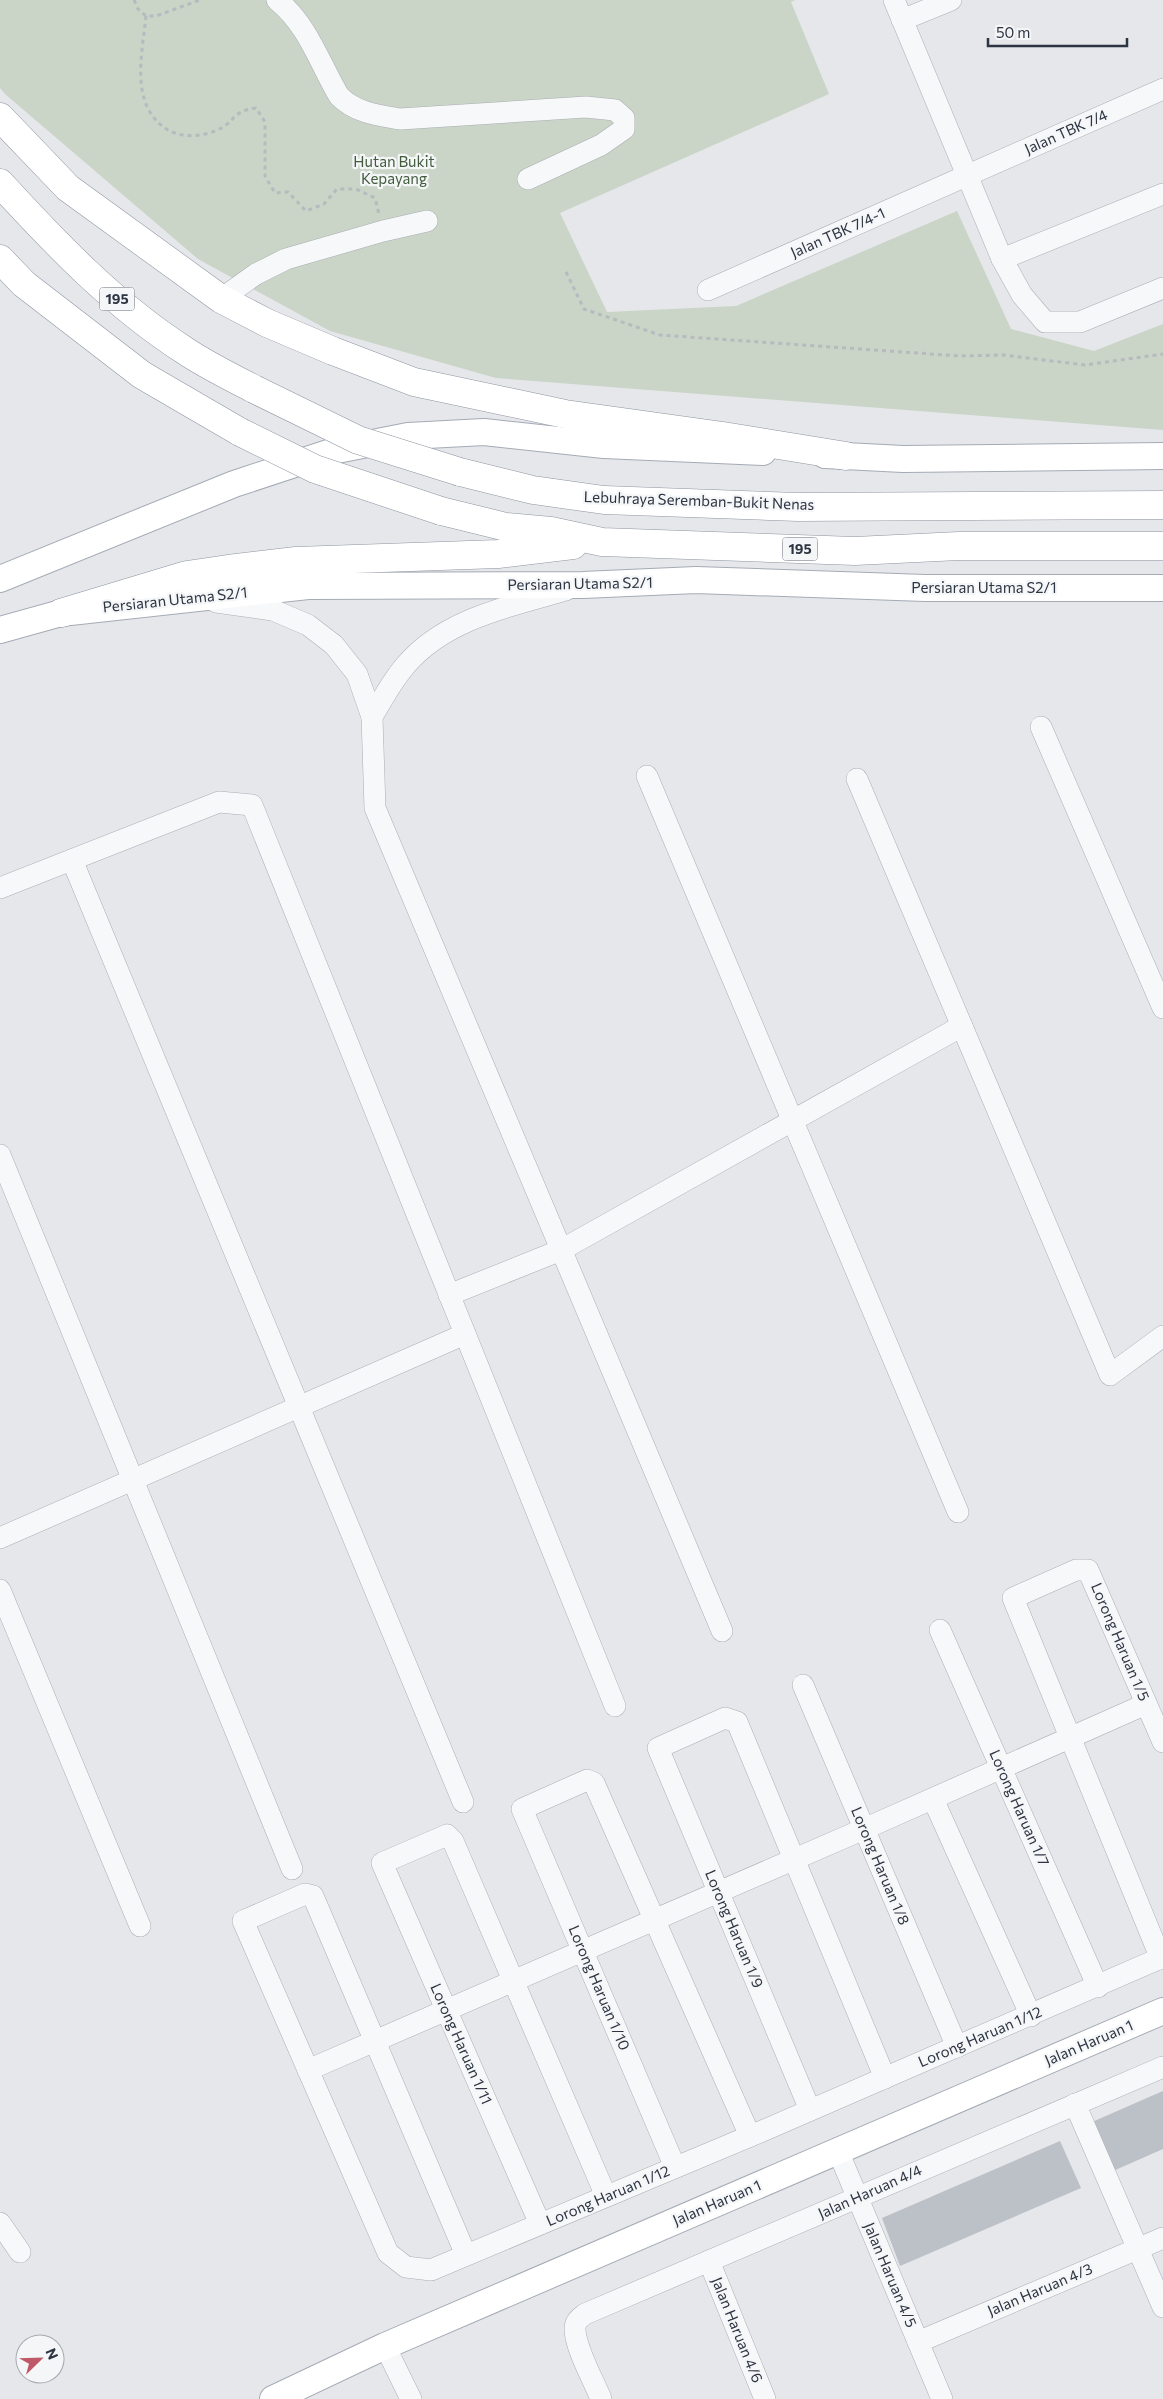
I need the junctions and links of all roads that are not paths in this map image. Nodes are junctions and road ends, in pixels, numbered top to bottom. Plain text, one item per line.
1 (277, 0) edge
2 (894, 0) edge
3 (951, 0) edge
4 (902, 20) junction
5 (1163, 88) edge
6 (0, 117) edge
7 (968, 175) junction
8 (528, 179) dead end
9 (0, 184) edge
10 (1163, 194) edge
11 (427, 221) dead end
12 (0, 259) edge
13 (1002, 259) junction
14 (1163, 288) edge
15 (708, 290) dead end
16 (221, 299) junction
17 (846, 456) junction
18 (1163, 456) edge
19 (1163, 504) edge
20 (602, 542) junction
21 (1163, 546) edge
22 (0, 578) edge
23 (583, 585) junction
24 (1163, 588) edge
25 (190, 599) junction
26 (61, 613) junction
27 (0, 630) edge
28 (372, 717) junction
29 (1041, 726) dead end
30 (648, 776) dead end
31 (857, 779) dead end
32 (72, 860) junction
33 (0, 888) edge
34 (1163, 1008) edge
35 (962, 1026) junction
36 (793, 1120) junction
37 (0, 1155) edge
38 (561, 1250) junction
39 (449, 1295) junction
40 (465, 1334) junction
41 (1163, 1336) edge
42 (299, 1406) junction
43 (133, 1480) junction
44 (958, 1512) dead end
45 (0, 1538) edge
46 (0, 1590) edge
47 (722, 1630) dead end
48 (940, 1630) dead end
49 (803, 1684) dead end
50 (1146, 1704) junction
51 (615, 1706) dead end
52 (1072, 1737) junction
53 (1163, 1742) edge
54 (1001, 1768) junction
55 (933, 1798) junction
56 (463, 1802) dead end
57 (864, 1829) junction
58 (794, 1860) junction
59 (292, 1869) dead end
60 (718, 1892) junction
61 (654, 1919) junction
62 (140, 1926) dead end
63 (582, 1949) junction
64 (1162, 1958) edge
65 (512, 1979) junction
66 (1098, 1987) junction
67 (445, 2008) junction
68 (1163, 2011) edge
69 (1031, 2016) junction
70 (374, 2040) junction
71 (957, 2047) junction
72 (1163, 2067) edge
73 (308, 2070) junction
74 (885, 2078) junction
75 (1075, 2104) junction
76 (810, 2110) junction
77 (750, 2136) junction
78 (838, 2151) junction
79 (675, 2167) junction
80 (606, 2196) junction
81 (857, 2197) junction
82 (0, 2222) edge
83 (540, 2224) junction
84 (1163, 2238) edge
85 (1137, 2249) junction
86 (20, 2252) dead end
87 (466, 2255) junction
88 (709, 2261) junction
89 (1163, 2307) edge
90 (918, 2342) junction
91 (386, 2346) junction
92 (272, 2399) edge
93 (411, 2399) edge
94 (601, 2399) edge
95 (765, 2399) edge
96 (942, 2399) edge

1 - 8 street
2 - 4 street
3 - 4 street
4 - 7 street
5 - 7 street, Jalan TBK 7/4
6 - 16 highway
7 - 13 street
7 - 15 street, Jalan TBK 7/4-1
9 - 19 highway, Lebuhraya Seremban-Bukit Nenas / 195, bridge
10 - 13 street
11 - 16 street
12 - 20 highway, 195, bridge
13 - 14 street
16 - 17 highway
17 - 18 main road
17 - 22 main road
20 - 21 highway, 195
20 - 26 highway
23 - 24 main road, Persiaran Utama S2/1
23 - 25 main road, Persiaran Utama S2/1
23 - 28 street
25 - 26 main road, Persiaran Utama S2/1
25 - 28 street
26 - 27 main road, Persiaran Utama S2/1
28 - 38 street
29 - 34 street
30 - 36 street
31 - 35 street
32 - 33 street
32 - 39 street
32 - 42 street
35 - 36 street
35 - 41 street
36 - 38 street
36 - 44 street
37 - 43 street
38 - 39 street
38 - 47 street
39 - 40 street
40 - 42 street
40 - 51 street
42 - 43 street
42 - 56 street
43 - 45 street
43 - 59 street
46 - 62 street
48 - 54 street, Lorong Haruan 1/7
49 - 57 street, Lorong Haruan 1/8
50 - 52 street
50 - 52 street, Lorong Haruan 1/5
50 - 53 street, Lorong Haruan 1/5
52 - 54 street
52 - 64 street
54 - 55 street
54 - 66 street, Lorong Haruan 1/7
55 - 57 street
55 - 69 street
57 - 58 street
57 - 71 street, Lorong Haruan 1/8
58 - 60 street
58 - 60 street, Lorong Haruan 1/9
58 - 74 street
60 - 61 street
60 - 76 street, Lorong Haruan 1/9
61 - 63 street
61 - 63 street, Lorong Haruan 1/10
61 - 77 street
63 - 65 street
63 - 79 street, Lorong Haruan 1/10
64 - 66 street, Lorong Haruan 1/12
65 - 67 street
65 - 67 street, Lorong Haruan 1/11
65 - 80 street
66 - 69 street, Lorong Haruan 1/12
67 - 70 street
67 - 83 street, Lorong Haruan 1/11
68 - 78 main road, Jalan Haruan 1
69 - 71 street, Lorong Haruan 1/12
70 - 73 street
70 - 73 street, Lorong Haruan 1/12
70 - 87 street
71 - 74 street, Lorong Haruan 1/12
72 - 75 street, Jalan Haruan 4/4
73 - 87 street, Lorong Haruan 1/12
74 - 76 street, Lorong Haruan 1/12
75 - 81 street, Jalan Haruan 4/4
75 - 85 street
76 - 77 street, Lorong Haruan 1/12
77 - 79 street, Lorong Haruan 1/12
78 - 81 street, Jalan Haruan 4/5
78 - 91 main road, Jalan Haruan 1
79 - 80 street, Lorong Haruan 1/12
80 - 83 street, Lorong Haruan 1/12
81 - 88 street, Jalan Haruan 4/4
81 - 90 street, Jalan Haruan 4/5
82 - 86 street
83 - 87 street, Lorong Haruan 1/12
84 - 85 street, Jalan Haruan 4/3
85 - 89 street
85 - 90 street, Jalan Haruan 4/3
88 - 94 street, Jalan Haruan 4/4
88 - 95 street, Jalan Haruan 4/6
90 - 96 street, Jalan Haruan 4/5
91 - 92 main road, Jalan Haruan 1
91 - 93 street

